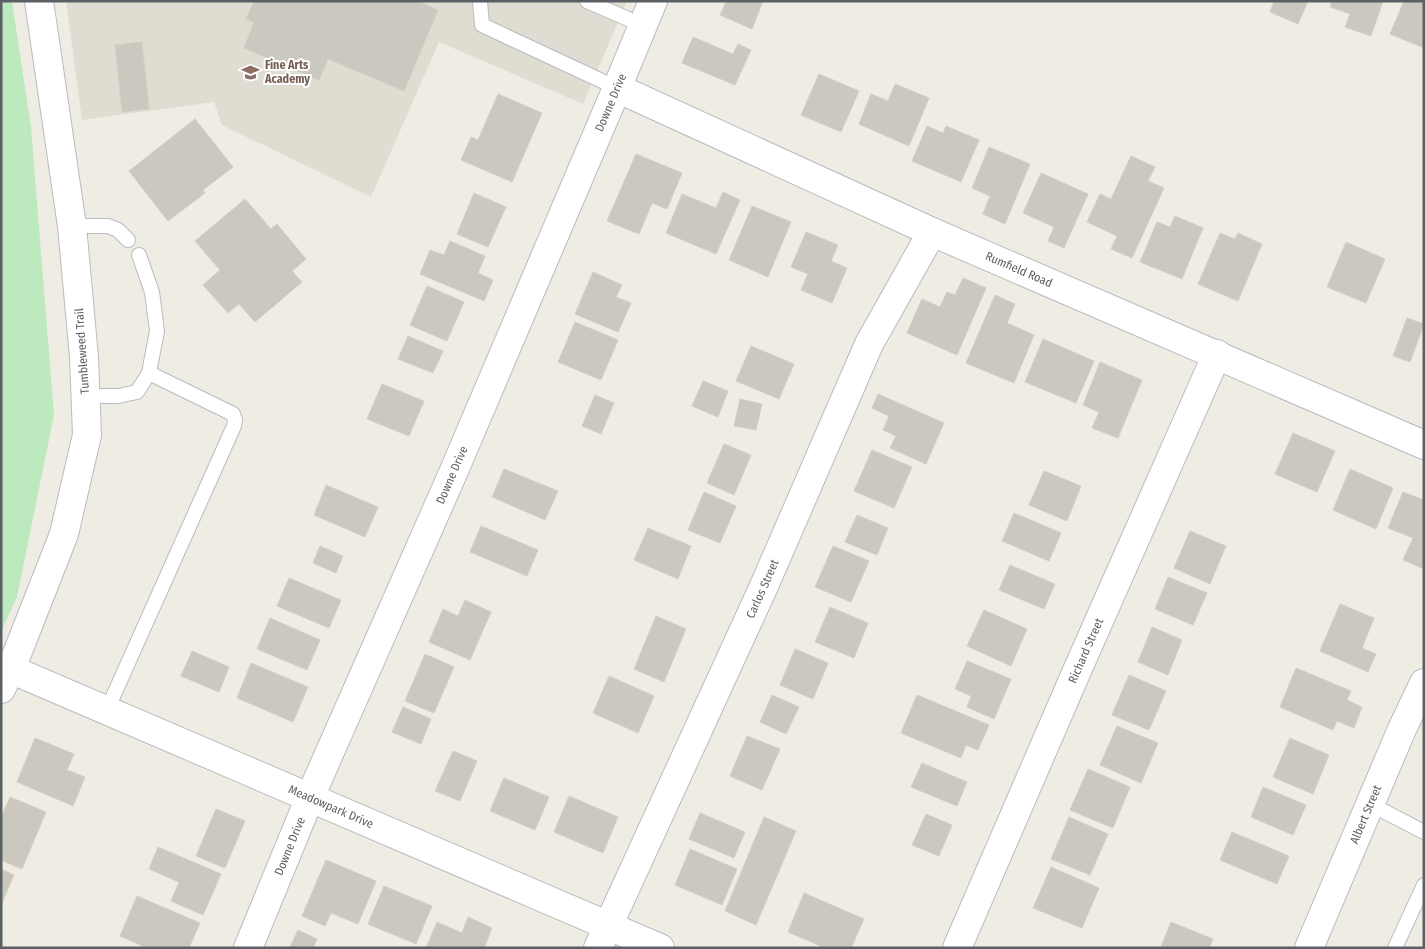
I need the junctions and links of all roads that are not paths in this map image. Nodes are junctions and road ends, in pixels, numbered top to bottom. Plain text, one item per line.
1 (39, 1) edge
2 (480, 1) edge
3 (587, 1) edge
4 (647, 13) edge
5 (617, 88) junction
6 (72, 226) junction
7 (932, 232) junction
8 (128, 240) dead end
9 (139, 256) dead end
10 (1217, 354) junction
11 (149, 373) junction
12 (85, 396) junction
13 (1424, 445) edge
14 (5, 674) edge
15 (1424, 683) edge
16 (106, 710) junction
17 (310, 797) junction
18 (1370, 804) junction
19 (1424, 832) edge
20 (1424, 885) edge
21 (603, 936) edge
22 (248, 948) edge
23 (660, 948) edge
24 (957, 948) edge
25 (1309, 948) edge
26 (1395, 948) edge

1 - 6 street, Tumbleweed Trail
2 - 5 lane
3 - 4 lane
4 - 5 street, Downe Drive
5 - 7 street, Rumfield Road
5 - 17 street, Downe Drive
6 - 8 lane
6 - 12 street, Tumbleweed Trail
7 - 10 street, Rumfield Road
7 - 21 street, Carlos Street
9 - 11 lane
10 - 13 street, Rumfield Road
10 - 24 street, Richard Street
11 - 12 lane
11 - 16 lane
12 - 14 street, Tumbleweed Trail
14 - 16 street, Meadowpark Drive
15 - 18 street, Albert Street
16 - 17 street, Meadowpark Drive
17 - 21 street, Meadowpark Drive
17 - 22 street, Downe Drive
18 - 19 lane
18 - 25 street, Albert Street
20 - 26 lane
21 - 23 street, Meadowpark Drive

